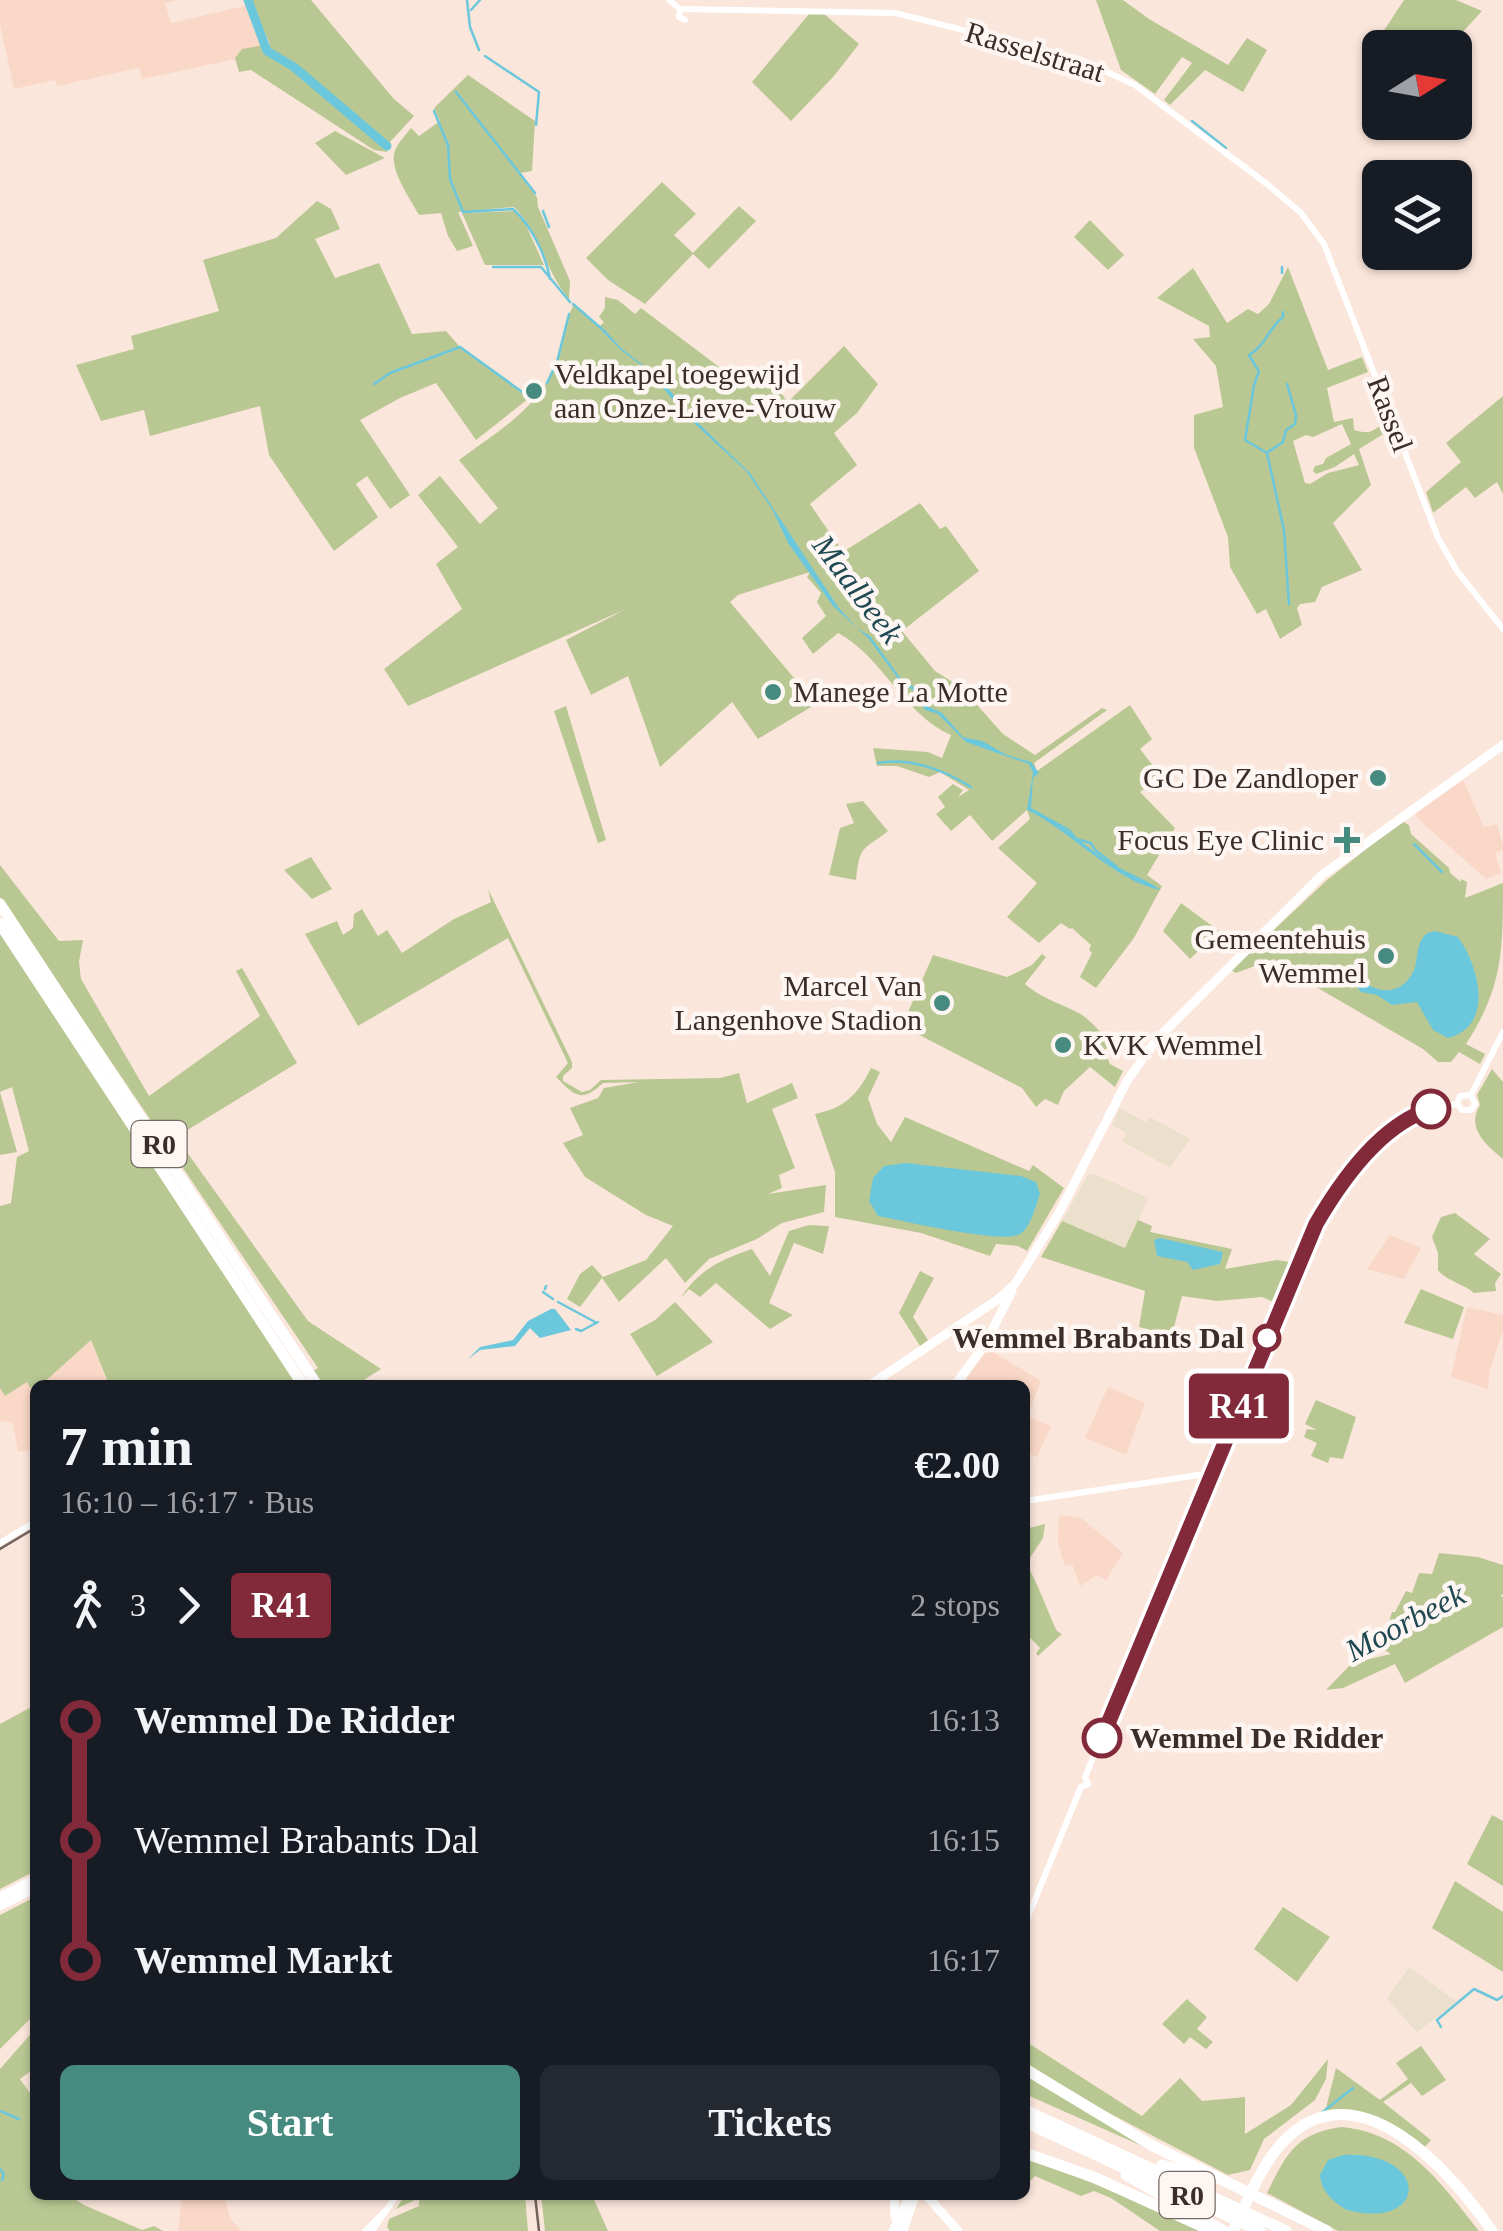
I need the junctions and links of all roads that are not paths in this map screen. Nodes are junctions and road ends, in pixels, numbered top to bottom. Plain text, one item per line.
1 (670, 0) edge
2 (1283, 196) joint
3 (1503, 628) edge
4 (1503, 745) edge
5 (0, 904) edge
6 (0, 924) edge
7 (1503, 1032) edge
8 (1471, 1095) junction
9 (1457, 1104) junction
10 (1015, 1284) junction
11 (301, 1380) edge
12 (314, 1380) edge
13 (877, 1380) edge
14 (960, 1380) edge
15 (1212, 1472) junction
16 (1030, 1500) edge
17 (30, 1525) edge
18 (0, 1542) edge
19 (30, 1882) edge
20 (30, 1891) edge
21 (0, 1897) edge
22 (0, 1906) edge
23 (1030, 1912) edge
24 (1030, 2072) edge
25 (1030, 2112) edge
26 (1030, 2124) edge
27 (1030, 2155) edge
28 (1112, 2161) junction
29 (1148, 2164) junction
30 (1263, 2178) junction
31 (1240, 2187) junction
32 (394, 2200) edge
33 (894, 2200) edge
34 (911, 2200) edge
35 (931, 2200) edge
36 (387, 2210) junction
37 (897, 2229) edge
38 (365, 2231) edge
39 (372, 2231) edge
40 (958, 2231) edge
41 (1212, 2231) edge
42 (1224, 2231) edge
43 (1233, 2231) edge
44 (1241, 2231) edge
45 (1260, 2231) edge
46 (1286, 2231) edge
47 (1327, 2231) edge
48 (1483, 2231) edge
49 (1492, 2231) edge

1 - 2 street, Rasselstraat
2 - 3 street, Rassel
4 - 10 main road
5 - 12 highway, R0
6 - 11 highway, R0
7 - 8 street
8 - 9 street
8 - 9 street
9 - 15 street
10 - 13 main road
10 - 14 main road
15 - 16 street
15 - 23 street
17 - 18 street
19 - 21 main road
20 - 22 main road
24 - 31 highway
25 - 29 highway, R0
26 - 28 highway, R0
27 - 41 highway
28 - 42 highway
28 - 45 highway, R0
29 - 31 highway
29 - 46 highway, R0
30 - 43 highway
30 - 44 highway
30 - 48 highway
30 - 49 highway
31 - 47 highway
32 - 36 street
33 - 37 main road
34 - 37 main road
35 - 40 main road
36 - 38 street
36 - 39 street

